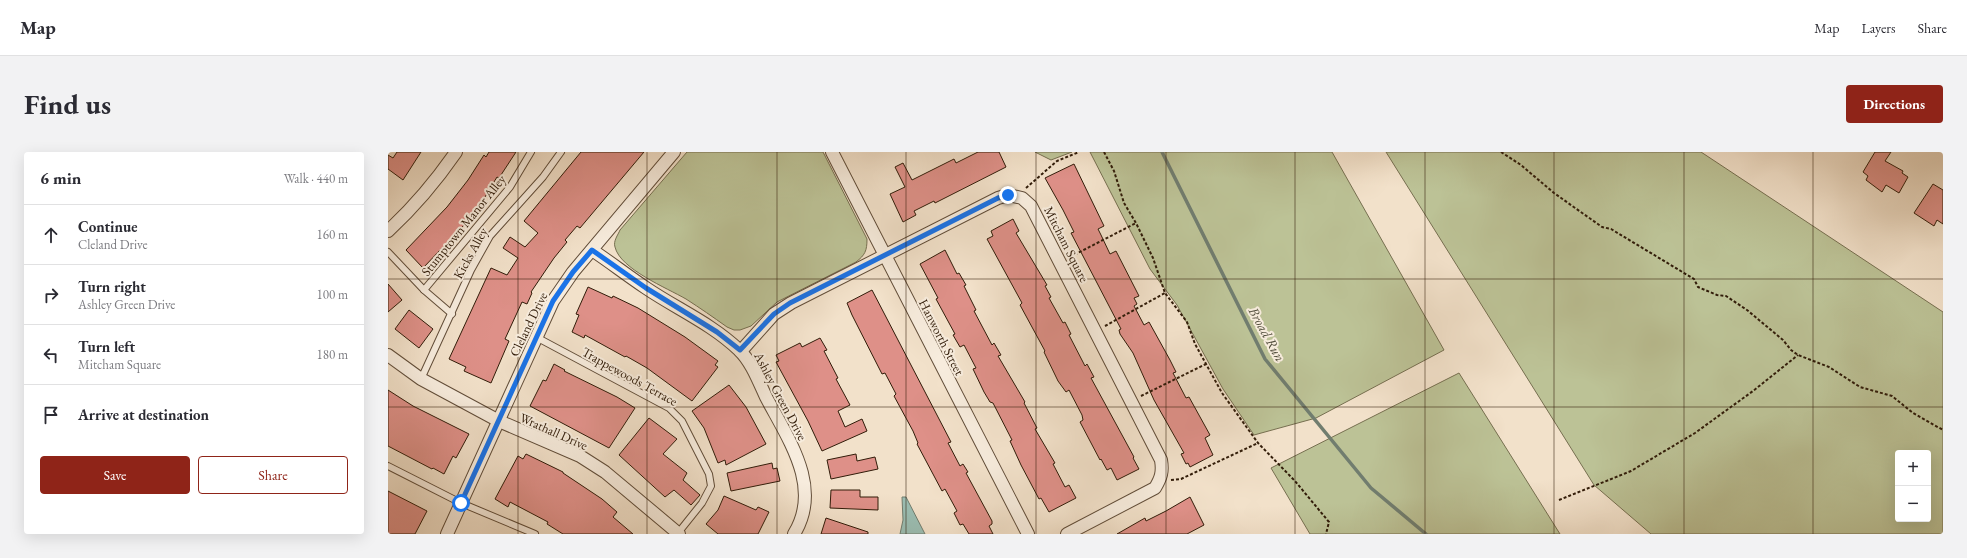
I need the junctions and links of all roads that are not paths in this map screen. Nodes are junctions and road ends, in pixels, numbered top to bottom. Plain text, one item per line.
1 (456, 152) edge
2 (530, 152) edge
3 (561, 152) edge
4 (674, 152) edge
5 (832, 152) edge
6 (388, 231) edge
7 (592, 250) junction
8 (388, 252) edge
9 (885, 255) junction
10 (424, 290) junction
11 (452, 314) junction
12 (536, 337) junction
13 (740, 350) junction
14 (388, 355) edge
15 (421, 379) junction
16 (499, 421) junction
17 (388, 466) edge
18 (461, 503) junction
19 (447, 534) edge
20 (535, 534) edge
21 (679, 534) edge
22 (794, 534) edge
23 (1028, 534) edge
24 (1067, 534) edge

1 - 6 street
2 - 10 lane, Stumptown Manor Alley
3 - 11 lane, Kicks Alley
4 - 7 street, Cleland Drive
5 - 9 street, Hanworth Street
7 - 12 street, Cleland Drive
7 - 13 street, Ashley Green Drive
8 - 10 lane
9 - 13 street
9 - 23 street, Hanworth Street
9 - 24 street, Mitcham Square
10 - 11 lane
11 - 15 lane, Kicks Alley
12 - 16 street, Cleland Drive
12 - 21 lane, Trappewoods Terrace
13 - 22 street, Ashley Green Drive
14 - 15 street, Wrathall Drive
15 - 16 street, Wrathall Drive
16 - 18 street, Cleland Drive
16 - 21 street, Wrathall Drive
17 - 18 lane
18 - 19 street, Cleland Drive
18 - 20 lane

